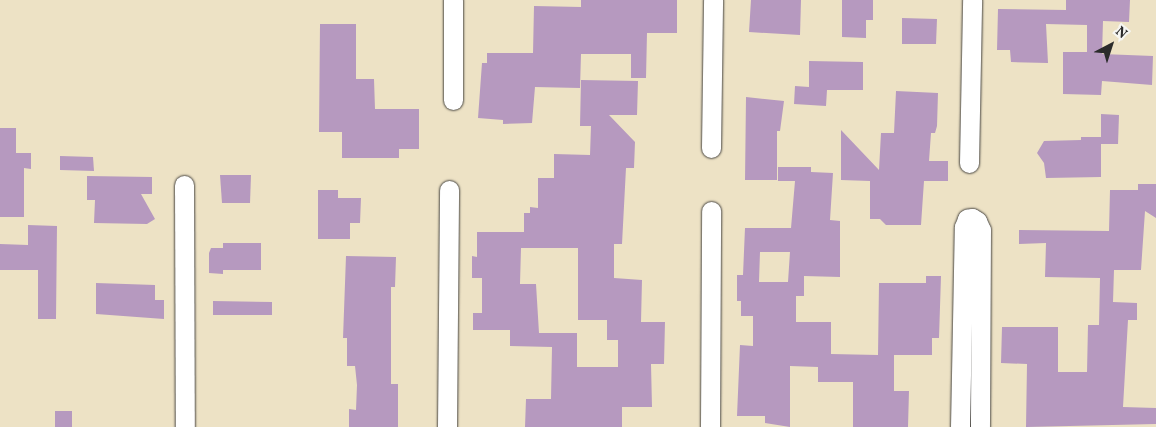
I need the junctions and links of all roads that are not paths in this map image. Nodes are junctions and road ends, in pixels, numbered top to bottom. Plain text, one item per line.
1 (453, 0) edge
2 (714, 0) edge
3 (972, 0) edge
4 (453, 100) dead end
5 (711, 148) dead end
6 (969, 163) dead end
7 (184, 185) dead end
8 (449, 190) dead end
9 (711, 210) dead end
10 (185, 427) edge
11 (447, 427) edge
12 (710, 427) edge
13 (960, 427) edge
14 (980, 427) edge

1 - 4 street
2 - 5 street
3 - 6 street
7 - 10 street
8 - 11 street
9 - 12 street
13 - 14 street

